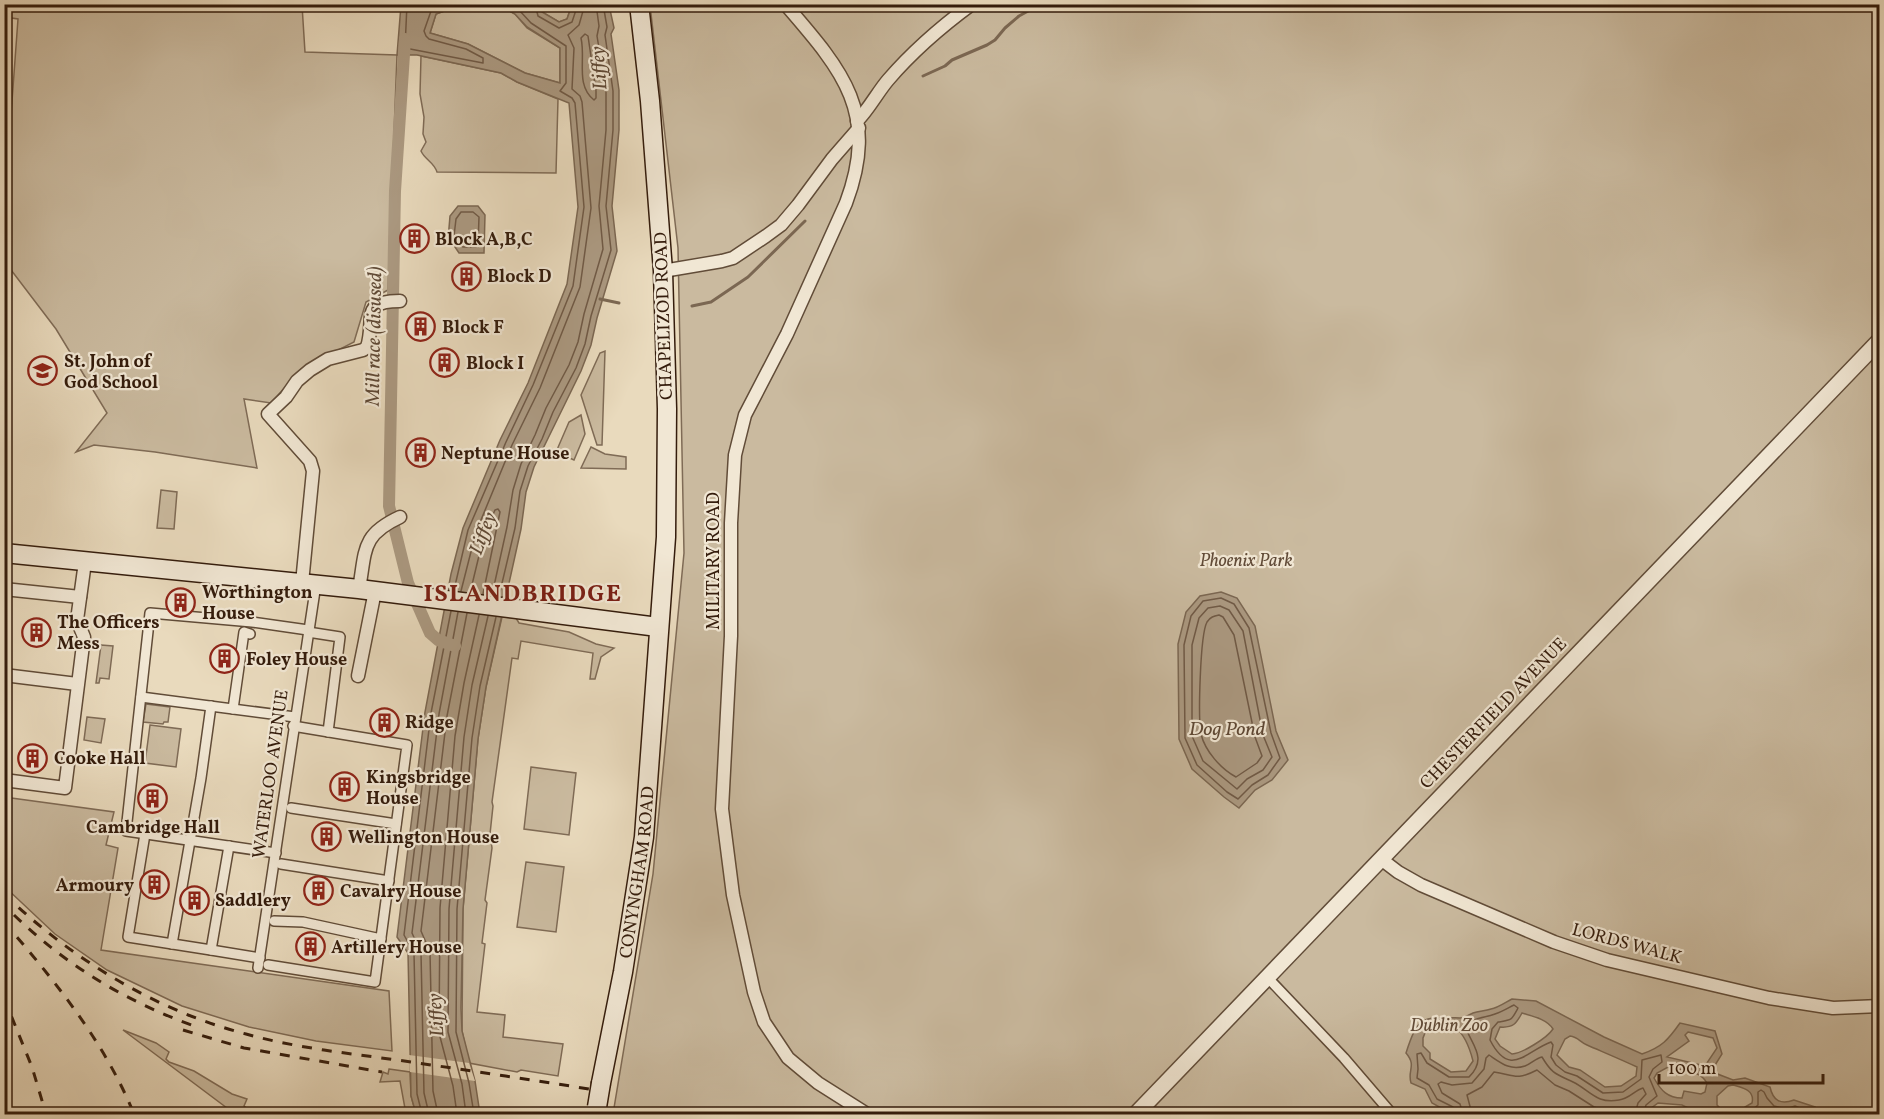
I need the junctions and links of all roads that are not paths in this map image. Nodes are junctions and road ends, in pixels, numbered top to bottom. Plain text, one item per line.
1 (639, 4) edge
2 (785, 4) edge
3 (972, 4) edge
4 (858, 124) junction
5 (663, 271) junction
6 (400, 301) dead end
7 (1880, 340) edge
8 (400, 517) dead end
9 (4, 553) edge
10 (85, 562) junction
11 (309, 584) junction
12 (4, 589) edge
13 (367, 590) junction
14 (80, 597) junction
15 (658, 627) junction
16 (308, 631) junction
17 (250, 634) dead end
18 (4, 675) edge
19 (358, 676) dead end
20 (77, 684) junction
21 (141, 697) junction
22 (211, 706) junction
23 (233, 709) junction
24 (294, 722) junction
25 (328, 732) junction
26 (4, 780) edge
27 (291, 808) dead end
28 (396, 824) junction
29 (145, 834) junction
30 (189, 840) junction
31 (229, 846) junction
32 (276, 853) junction
33 (1381, 859) junction
34 (281, 864) dead end
35 (389, 881) junction
36 (274, 921) dead end
37 (381, 939) junction
38 (172, 944) junction
39 (211, 950) junction
40 (260, 958) junction
41 (1267, 977) junction
42 (1880, 1006) edge
43 (596, 1111) edge
44 (867, 1114) edge
45 (1136, 1114) edge
46 (1392, 1114) edge

1 - 5 main road, CHAPELIZOD ROAD
2 - 4 street, MILITARY ROAD
3 - 4 street
4 - 5 street
4 - 44 street, MILITARY ROAD
5 - 15 main road, CHAPELIZOD ROAD
6 - 11 street
7 - 33 street, CHESTERFIELD AVENUE
8 - 13 street
9 - 10 main road
10 - 11 main road
10 - 14 street
11 - 13 main road
11 - 16 street, WATERLOO AVENUE
12 - 14 street
13 - 15 main road
13 - 19 street
14 - 20 street
15 - 43 main road, CONYNGHAM ROAD, bridge
16 - 21 street
16 - 24 street, WATERLOO AVENUE
16 - 25 street
17 - 23 street
18 - 20 street
20 - 26 street
21 - 22 street
21 - 29 street
22 - 23 street
22 - 30 street
23 - 24 street
24 - 25 street
24 - 32 street, WATERLOO AVENUE
25 - 28 street
27 - 28 street
28 - 35 street
29 - 30 street
29 - 38 street
30 - 31 street
30 - 38 street
31 - 32 street
31 - 39 street
32 - 40 street, WATERLOO AVENUE
33 - 41 street, CHESTERFIELD AVENUE
33 - 42 street, LORDS WALK
34 - 35 street
35 - 37 street
36 - 37 street
37 - 40 street, WATERLOO AVENUE
38 - 39 street
39 - 40 street
41 - 45 street, CHESTERFIELD AVENUE
41 - 46 street

